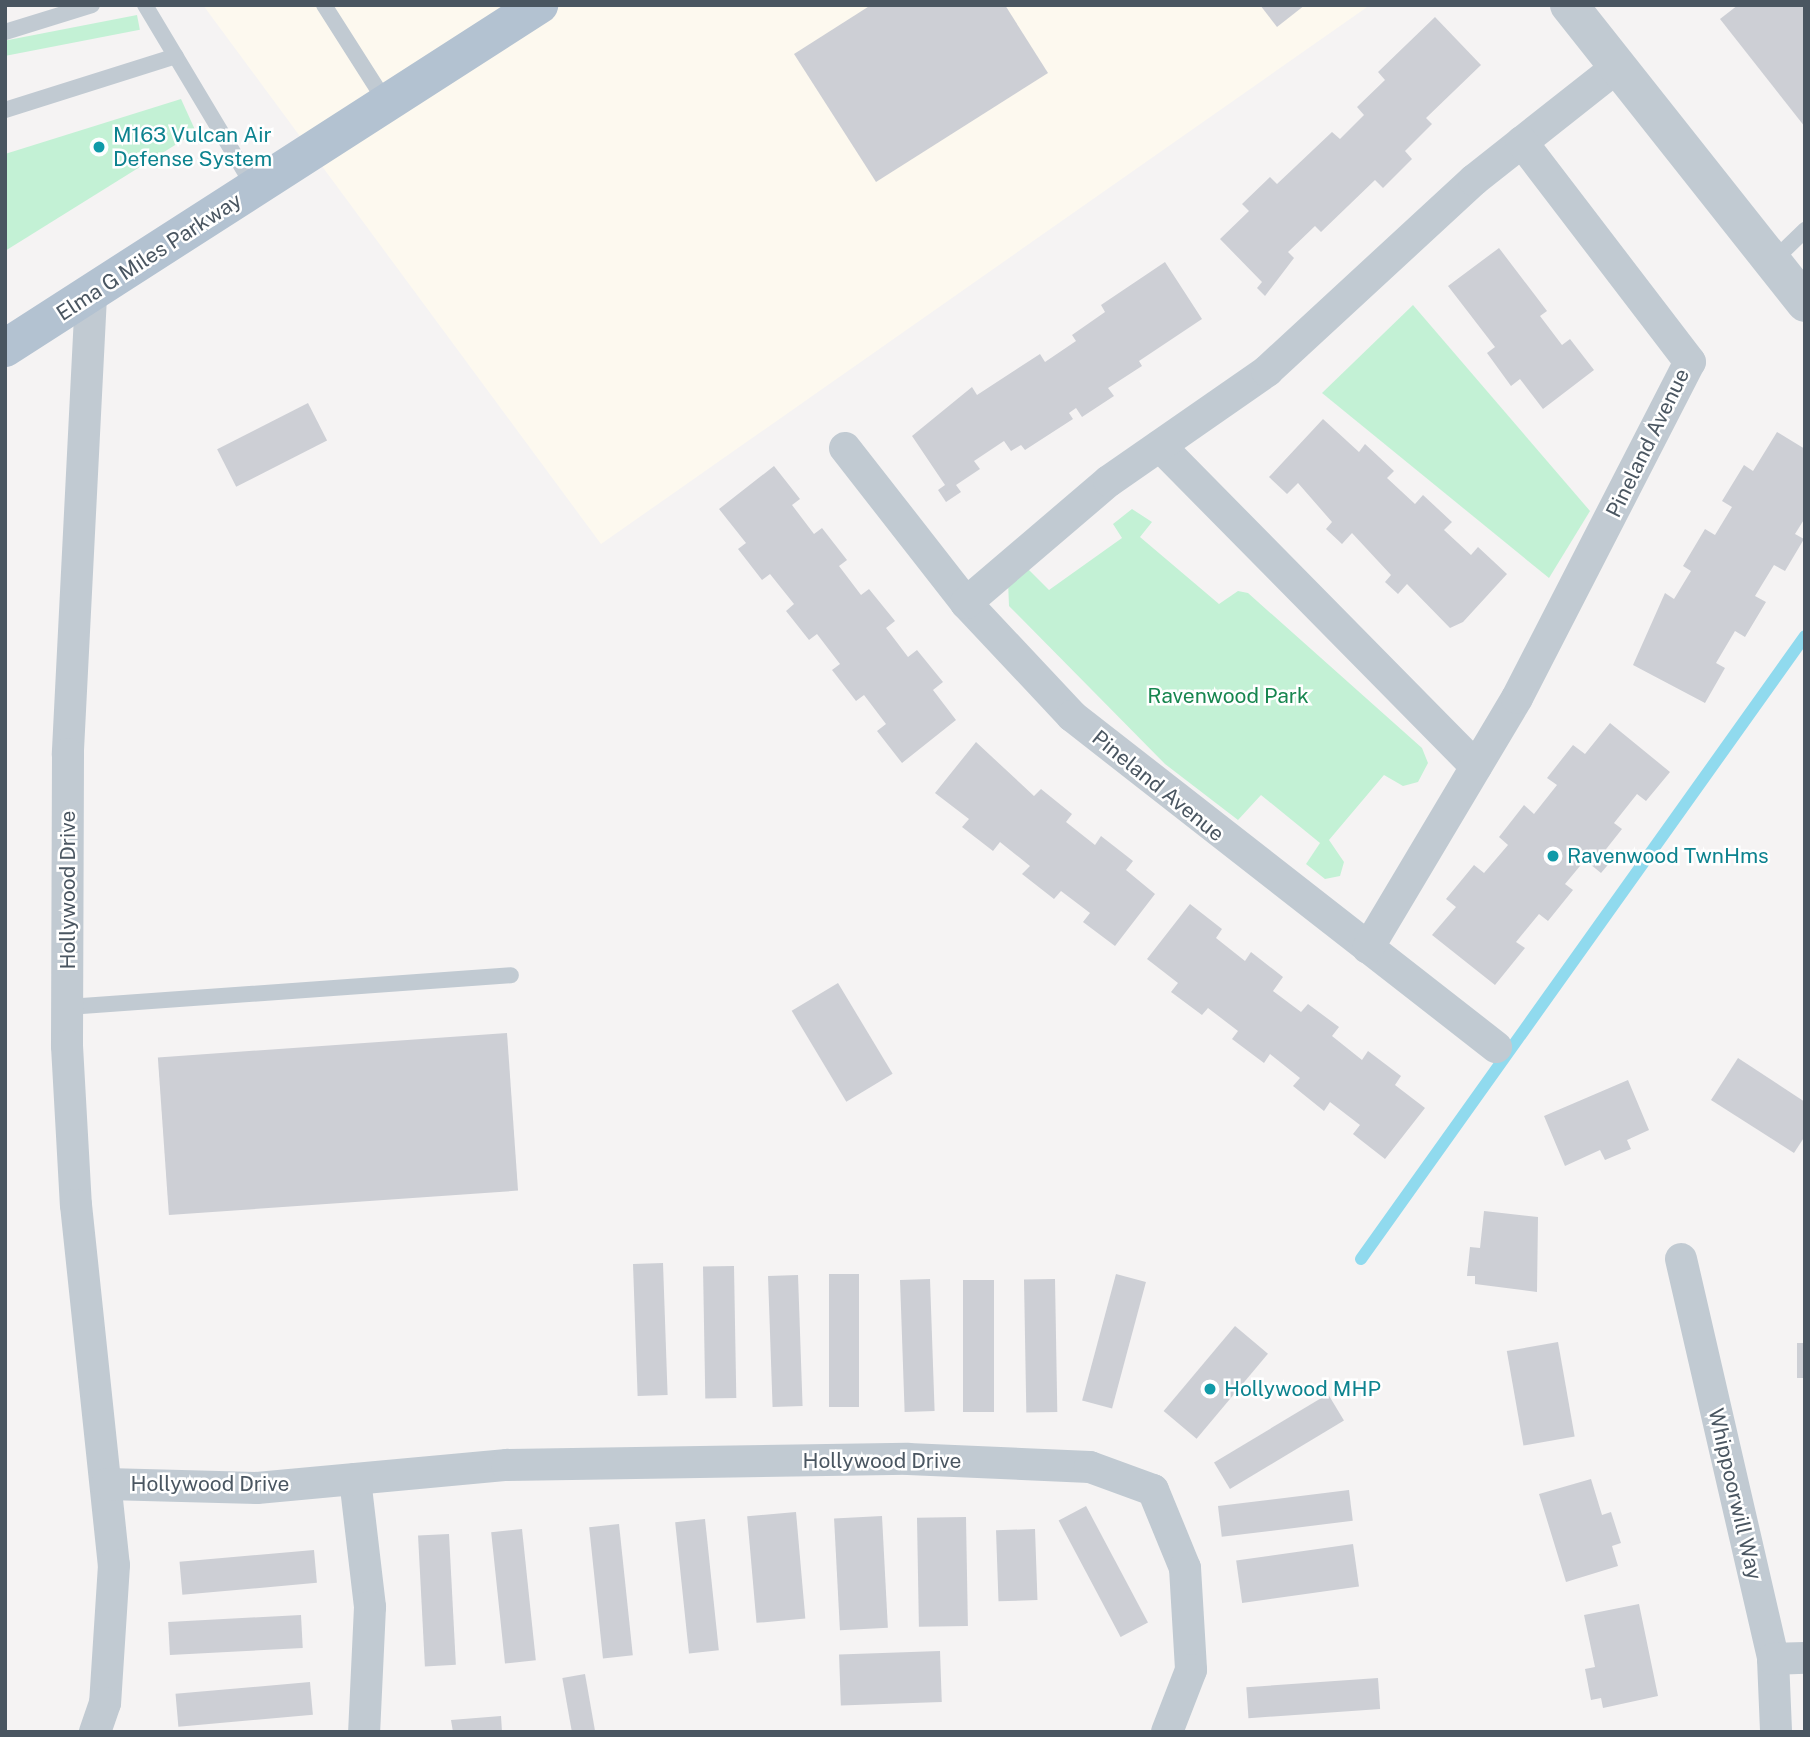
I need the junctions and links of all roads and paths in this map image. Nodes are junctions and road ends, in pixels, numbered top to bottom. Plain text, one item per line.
1 (92, 5) edge
2 (145, 5) edge
3 (324, 5) edge
4 (539, 5) edge
5 (1569, 5) edge
6 (5, 32) edge
7 (176, 56) junction
8 (1617, 67) junction
9 (387, 104) junction
10 (5, 110) edge
11 (1522, 142) junction
12 (255, 189) junction
13 (1805, 230) edge
14 (1771, 263) junction
15 (91, 296) junction
16 (1805, 303) edge
17 (5, 348) edge
18 (1160, 446) junction
19 (845, 448) dead end
20 (966, 603) junction
21 (1476, 766) junction
22 (1368, 948) junction
23 (511, 975) dead end
24 (68, 1007) junction
25 (1496, 1046) dead end
26 (1681, 1259) dead end
27 (355, 1479) junction
28 (107, 1483) junction
29 (1805, 1658) edge
30 (1773, 1659) junction
31 (95, 1732) edge
32 (365, 1732) edge
33 (1167, 1732) edge
34 (1776, 1732) edge

1 - 6 lane
2 - 7 lane
3 - 9 lane
4 - 9 main road, Elma G Miles Parkway
5 - 8 street
7 - 10 lane
7 - 12 lane
8 - 11 street
8 - 14 street
9 - 12 main road, Elma G Miles Parkway
11 - 18 street
11 - 21 street, Pineland Avenue
12 - 15 main road, Elma G Miles Parkway
13 - 14 lane
14 - 16 street
15 - 17 main road, Elma G Miles Parkway
15 - 24 street, Hollywood Drive
18 - 20 street
18 - 21 street
19 - 20 street, Pineland Avenue
20 - 22 street, Pineland Avenue
21 - 22 street, Pineland Avenue
22 - 25 street, Pineland Avenue
23 - 24 lane
24 - 28 street, Hollywood Drive
26 - 30 street, Whippoorwill Way
27 - 28 street, Hollywood Drive
27 - 32 street
27 - 33 street, Hollywood Drive
28 - 31 street, Hollywood Drive
29 - 30 street
30 - 34 street, Whippoorwill Way

